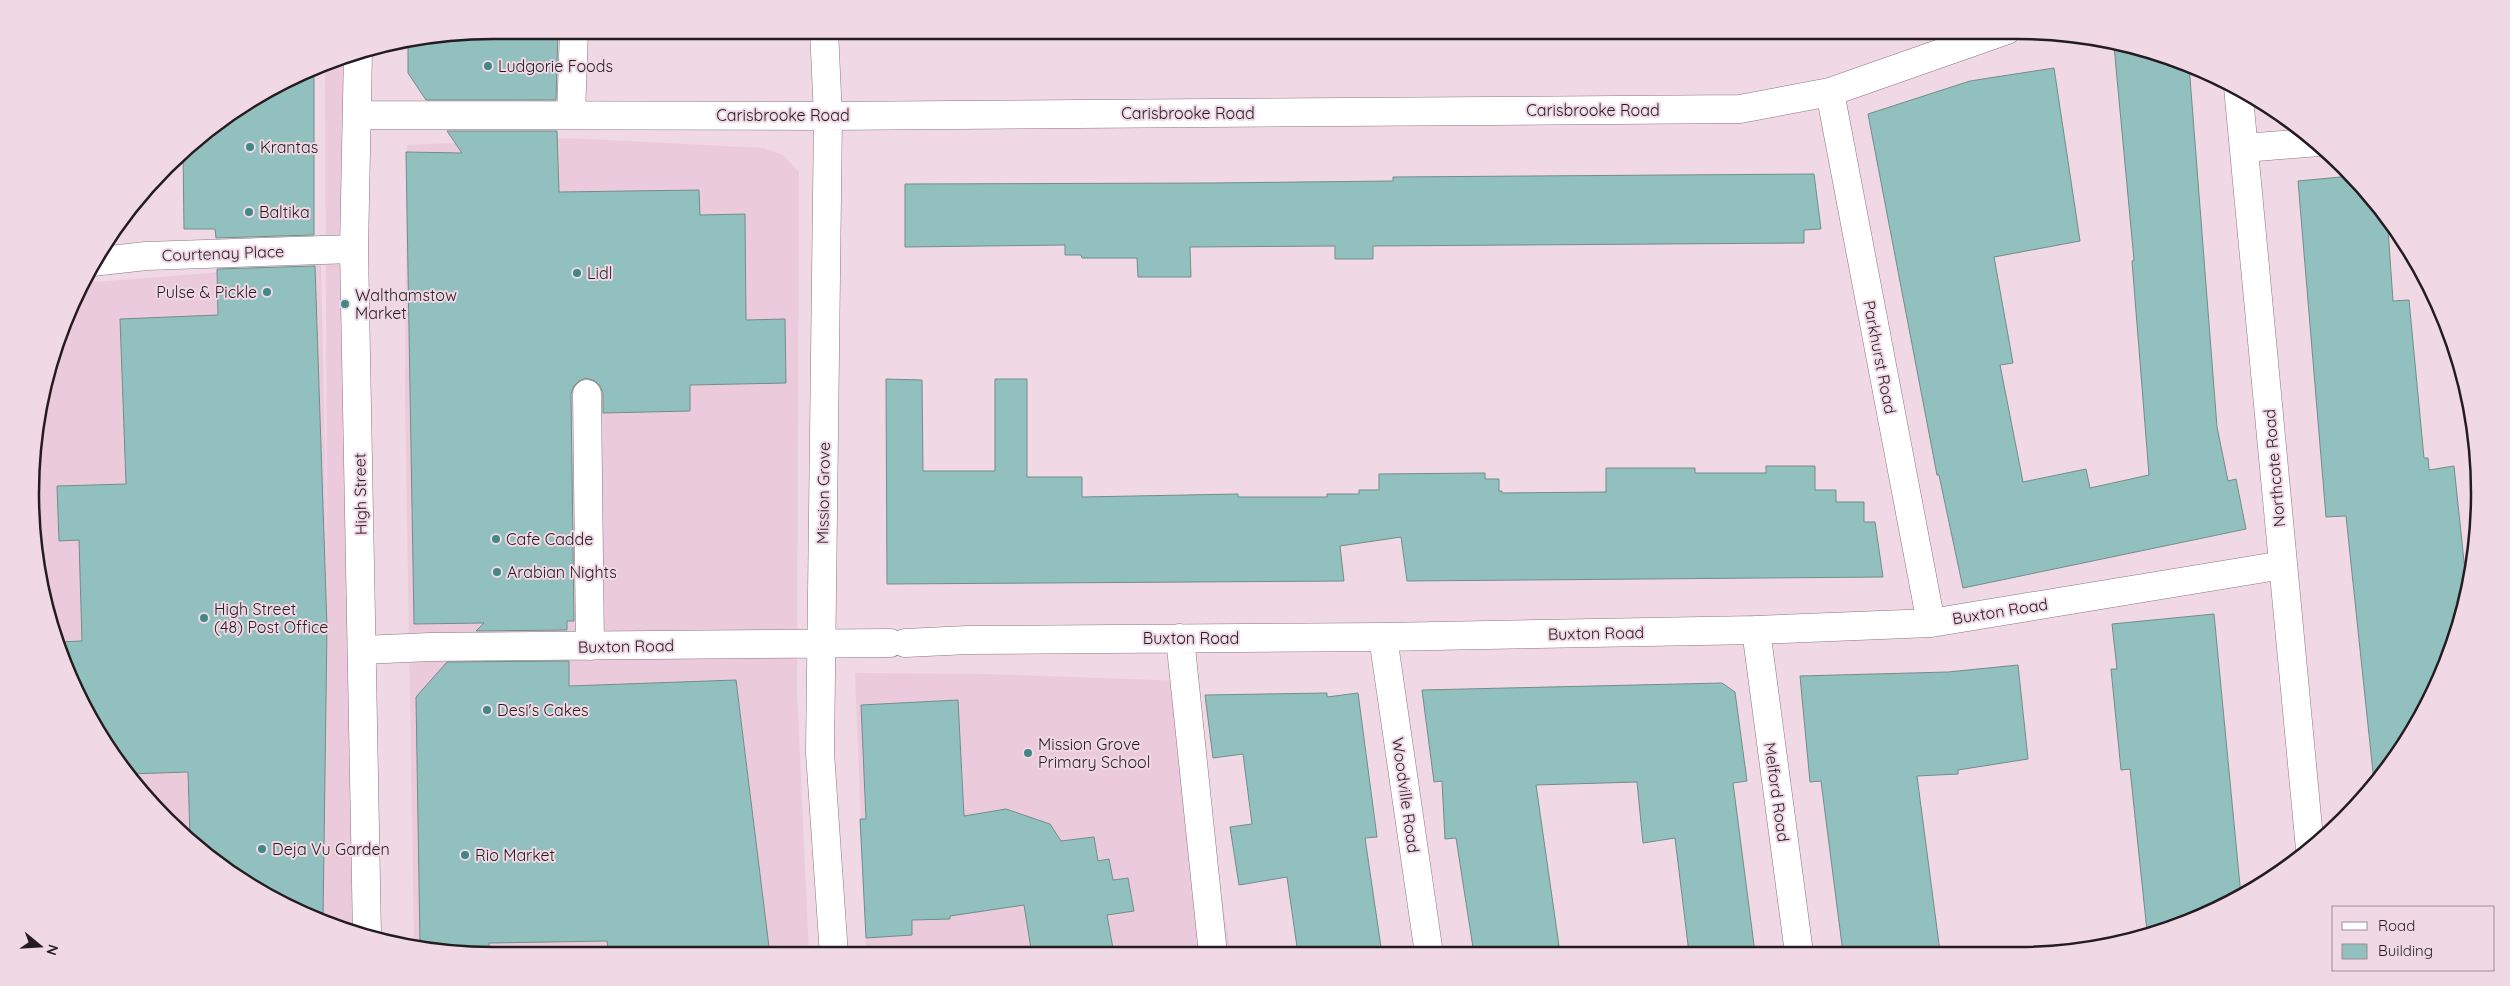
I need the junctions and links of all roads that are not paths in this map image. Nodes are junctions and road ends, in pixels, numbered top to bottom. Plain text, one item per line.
1 (574, 39) edge
2 (824, 39) edge
3 (1981, 39) edge
4 (358, 60) edge
5 (1830, 92) junction
6 (2239, 97) edge
7 (357, 114) junction
8 (571, 115) junction
9 (828, 116) junction
10 (2307, 143) edge
11 (2244, 148) junction
12 (354, 248) junction
13 (103, 261) edge
14 (587, 394) dead end
15 (2283, 565) junction
16 (1931, 623) junction
17 (1756, 630) junction
18 (1383, 637) junction
19 (1180, 638) junction
20 (821, 644) junction
21 (590, 646) junction
22 (363, 650) junction
23 (2309, 841) edge
24 (367, 929) edge
25 (833, 947) edge
26 (1212, 947) edge
27 (1428, 947) edge
28 (1797, 947) edge

1 - 8 street
2 - 9 street, Mission Grove
3 - 5 street, Carisbrooke Road
4 - 7 street, High Street
5 - 9 street, Carisbrooke Road
5 - 16 street, Parkhurst Road
6 - 11 street, Northcote Road
7 - 8 street, Carisbrooke Road
7 - 12 street, High Street
8 - 9 street, Carisbrooke Road
9 - 20 street, Mission Grove
10 - 11 street
11 - 15 street, Northcote Road
12 - 13 street, Courtenay Place
12 - 22 street, High Street
14 - 21 street
15 - 16 street, Buxton Road
15 - 23 street, Northcote Road
16 - 17 street, Buxton Road
17 - 18 street, Buxton Road
17 - 28 street, Melford Road
18 - 19 street, Buxton Road
18 - 27 street, Woodville Road
19 - 20 street, Buxton Road
19 - 26 street
20 - 21 street, Buxton Road
20 - 25 street, Mission Grove
21 - 22 street, Buxton Road
22 - 24 street, High Street

